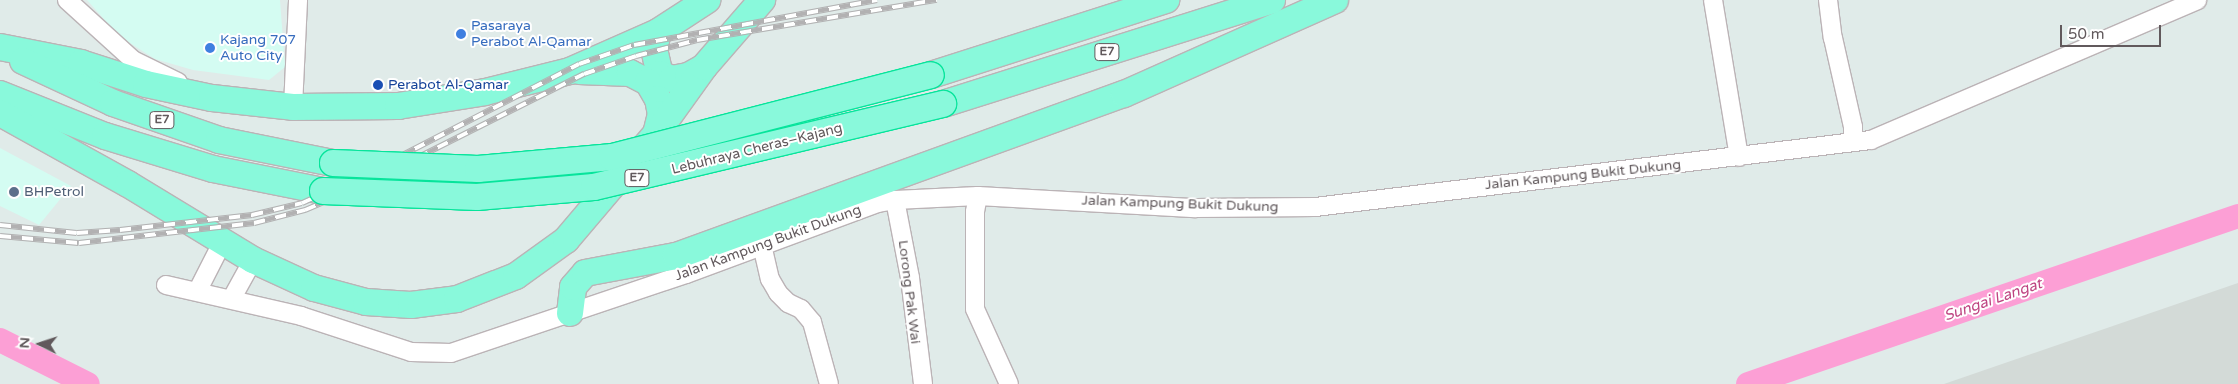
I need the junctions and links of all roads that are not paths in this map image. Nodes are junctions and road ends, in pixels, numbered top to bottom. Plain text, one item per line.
1 (67, 0) edge
2 (298, 0) edge
3 (707, 0) edge
4 (762, 0) edge
5 (1166, 0) edge
6 (1272, 0) edge
7 (1335, 0) edge
8 (1713, 0) edge
9 (1828, 0) edge
10 (2197, 0) edge
11 (658, 32) junction
12 (0, 48) edge
13 (704, 67) junction
14 (570, 71) junction
15 (0, 94) edge
16 (212, 98) junction
17 (293, 107) junction
18 (0, 113) edge
19 (656, 134) junction
20 (1853, 142) junction
21 (1739, 157) junction
22 (978, 196) junction
23 (895, 200) junction
24 (223, 241) junction
25 (762, 245) junction
26 (253, 260) junction
27 (166, 285) dead end
28 (198, 290) junction
29 (232, 298) junction
30 (570, 313) junction
31 (830, 384) edge
32 (923, 384) edge
33 (1009, 384) edge

1 - 16 street
2 - 17 street
3 - 11 highway
4 - 13 highway
5 - 12 highway, Lebuhraya Cheras–Kajang / E7, bridge
6 - 15 highway, Lebuhraya Cheras–Kajang / E7, bridge
7 - 30 highway
8 - 21 street
9 - 20 street
10 - 20 street, Jalan Kampung Bukit Dukung
11 - 13 highway
11 - 14 highway
12 - 16 highway
13 - 19 highway
14 - 17 highway
14 - 19 highway
16 - 17 highway
18 - 24 highway
19 - 26 highway
20 - 21 street, Jalan Kampung Bukit Dukung
21 - 22 street, Jalan Kampung Bukit Dukung
22 - 23 street, Jalan Kampung Bukit Dukung
22 - 33 street
23 - 25 street, Jalan Kampung Bukit Dukung
23 - 32 street, Lorong Pak Wai
24 - 26 highway
24 - 28 street
25 - 30 street, Jalan Kampung Bukit Dukung
25 - 31 street
26 - 29 street
27 - 28 street, Jalan Kampung Bukit Dukung
28 - 29 street, Jalan Kampung Bukit Dukung
29 - 30 street, Jalan Kampung Bukit Dukung

